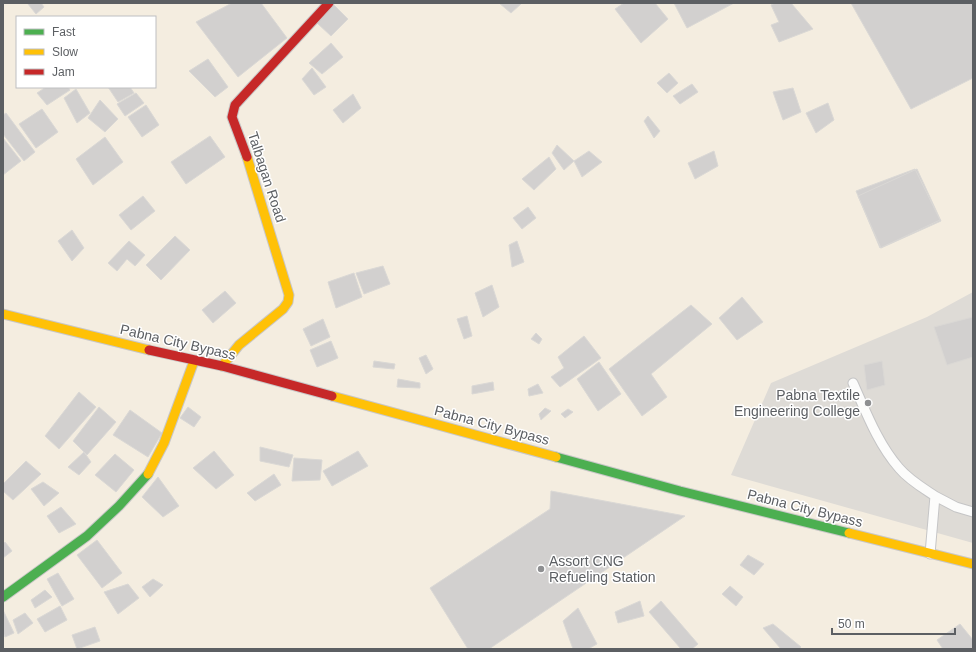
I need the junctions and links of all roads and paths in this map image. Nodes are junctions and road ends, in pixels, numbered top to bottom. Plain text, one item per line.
1 (329, 3) edge
2 (3, 314) edge
3 (194, 361) junction
4 (222, 366) junction
5 (853, 383) dead end
6 (936, 496) junction
7 (973, 512) edge
8 (930, 554) junction
9 (973, 564) edge
10 (3, 597) edge

1 - 4 main road, Talbagan Road
2 - 3 main road, Pabna City Bypass
3 - 4 main road, Pabna City Bypass
3 - 10 main road
4 - 8 main road, Pabna City Bypass
5 - 6 lane
6 - 7 lane
6 - 8 lane
8 - 9 main road, Pabna City Bypass

